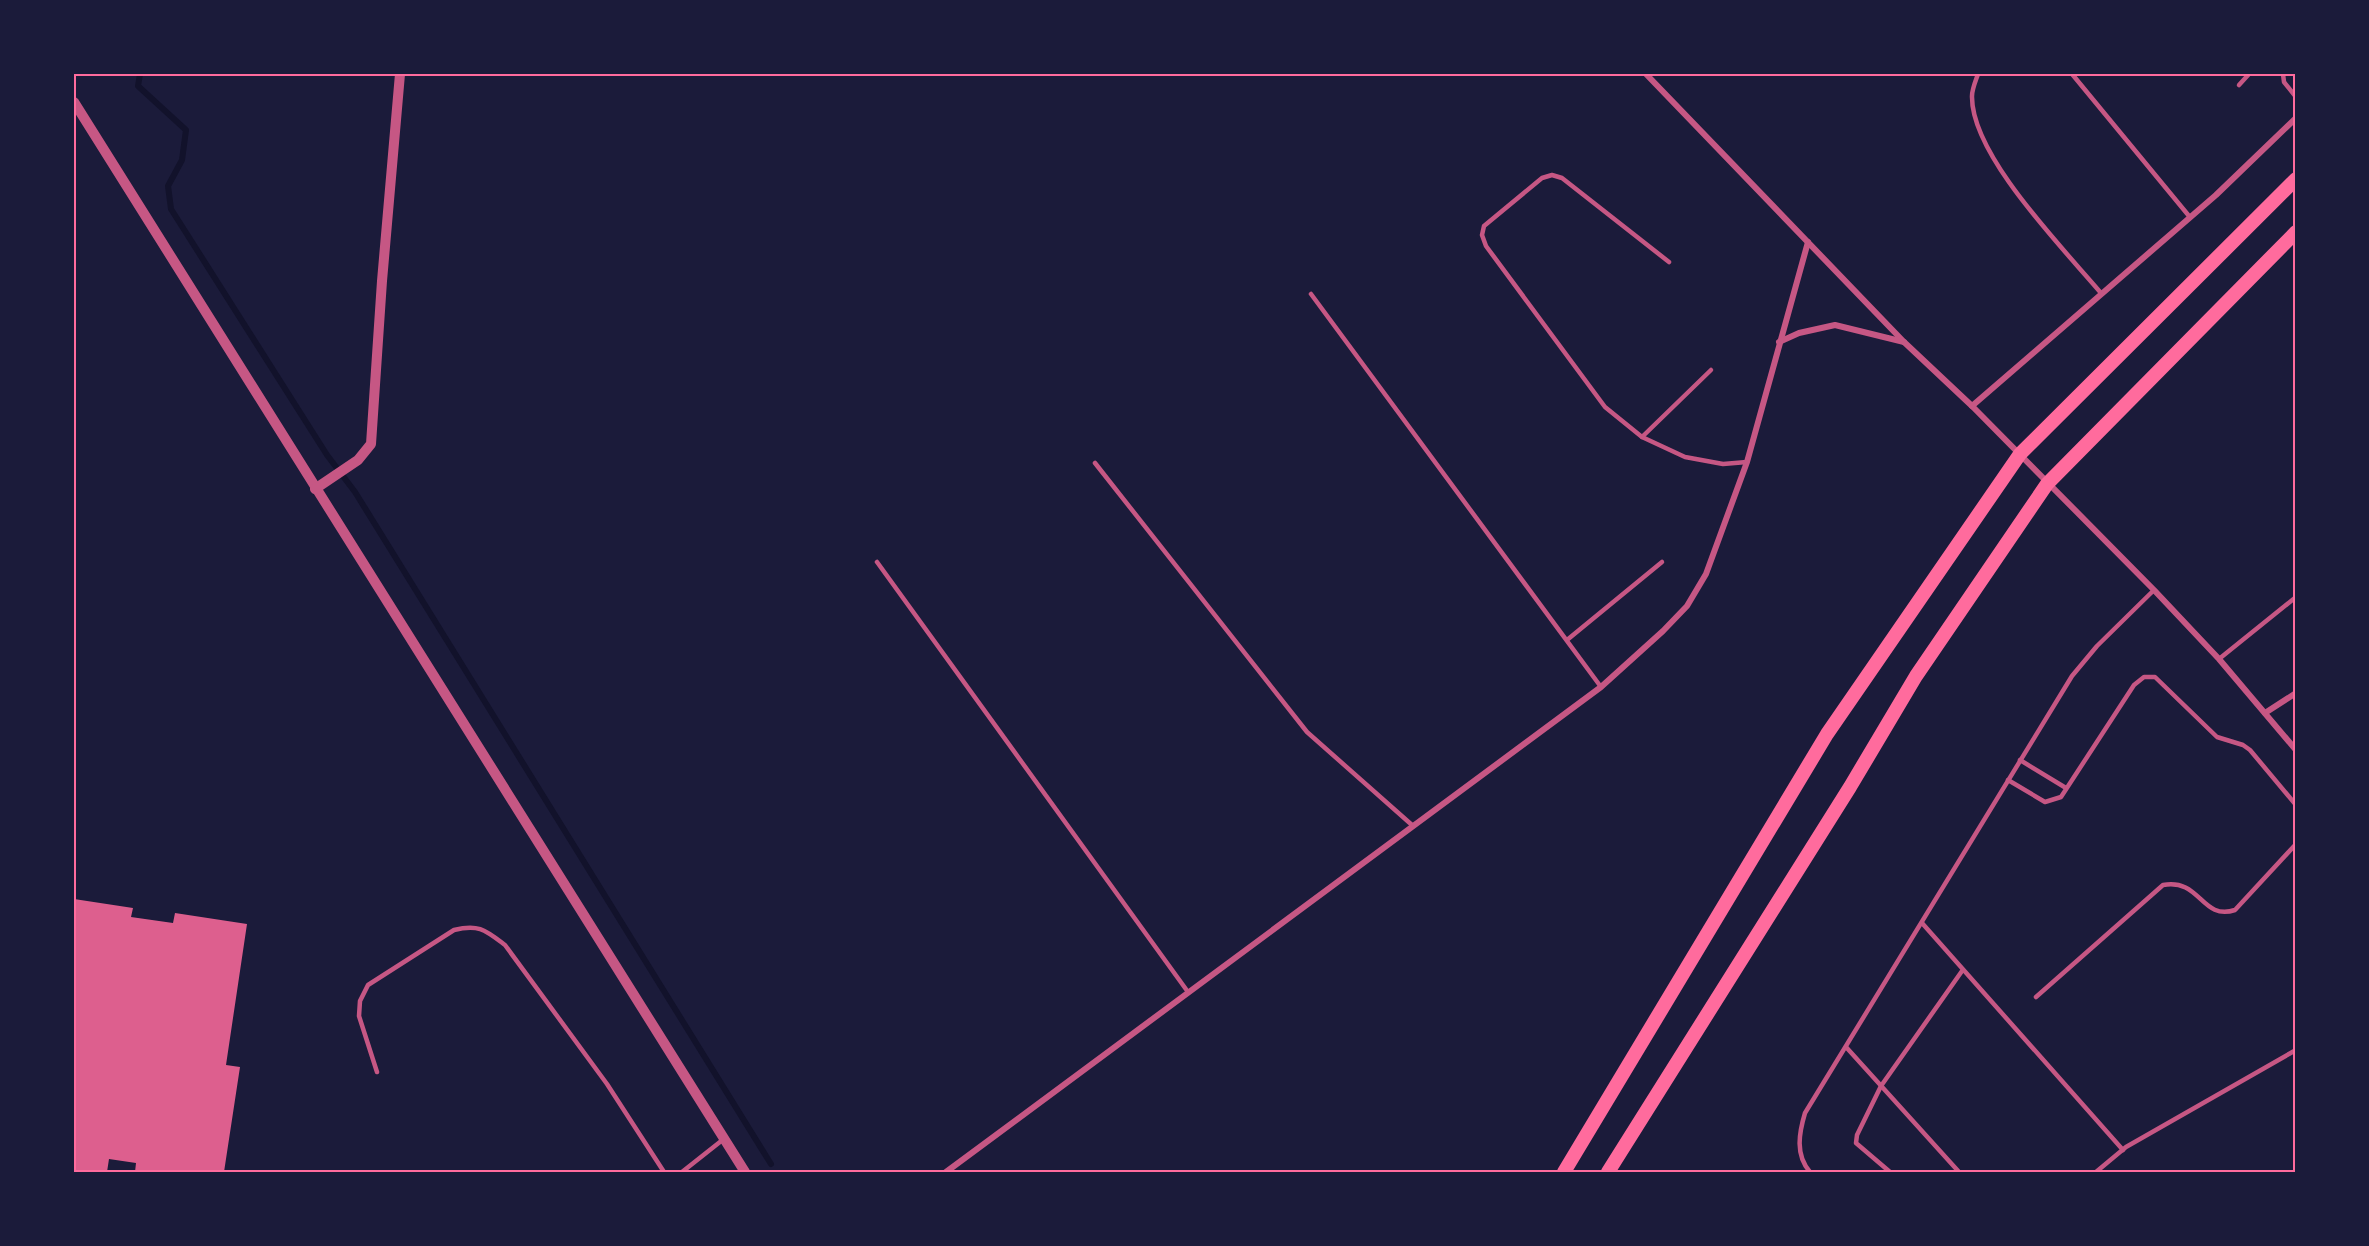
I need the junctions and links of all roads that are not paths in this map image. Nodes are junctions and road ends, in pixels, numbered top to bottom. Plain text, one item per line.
1 (400, 74) edge
2 (1646, 74) edge
3 (1978, 74) edge
4 (2072, 74) edge
5 (2249, 74) edge
6 (2282, 74) edge
7 (2239, 85) dead end
8 (2295, 98) edge
9 (74, 102) edge
10 (2295, 118) edge
11 (2295, 179) edge
12 (2189, 216) junction
13 (2295, 232) edge
14 (1808, 242) junction
15 (1669, 262) dead end
16 (2101, 293) junction
17 (1311, 294) dead end
18 (1779, 342) junction
19 (1904, 342) junction
20 (1711, 370) dead end
21 (1972, 406) junction
22 (1642, 437) junction
23 (2020, 454) junction
24 (1747, 462) junction
25 (1095, 463) dead end
26 (2047, 484) junction
27 (315, 489) junction
28 (877, 562) dead end
29 (1662, 562) dead end
30 (2154, 591) junction
31 (2295, 597) edge
32 (1568, 640) junction
33 (2219, 659) junction
34 (1601, 687) junction
35 (2295, 693) edge
36 (2265, 713) junction
37 (2295, 750) edge
38 (2020, 760) junction
39 (2008, 780) junction
40 (2066, 788) junction
41 (2295, 805) edge
42 (1412, 825) junction
43 (2295, 844) edge
44 (1922, 923) junction
45 (1962, 971) junction
46 (1188, 992) junction
47 (2036, 997) dead end
48 (1846, 1047) junction
49 (2295, 1050) edge
50 (377, 1072) dead end
51 (1881, 1086) junction
52 (725, 1138) junction
53 (2122, 1150) junction
54 (664, 1173) edge
55 (682, 1173) edge
56 (745, 1173) edge
57 (946, 1173) edge
58 (1564, 1173) edge
59 (1608, 1173) edge
60 (1810, 1173) edge
61 (1890, 1173) edge
62 (1959, 1173) edge
63 (2096, 1173) edge

1 - 27 street
2 - 14 street
3 - 16 lane
4 - 12 lane
5 - 7 lane
6 - 8 lane
9 - 27 street
10 - 12 street
11 - 23 main road
12 - 16 street
13 - 26 main road
14 - 18 street
14 - 19 street
15 - 22 lane
16 - 21 street
17 - 32 lane
18 - 19 street
18 - 24 street
19 - 21 street
20 - 22 lane
21 - 23 street
22 - 24 lane
23 - 26 street
23 - 58 main road
24 - 34 street
25 - 42 lane
26 - 30 street
26 - 59 main road
27 - 52 street
28 - 46 lane
29 - 32 lane
30 - 33 street
30 - 38 lane
31 - 33 lane
32 - 34 lane
33 - 36 street
34 - 42 street
35 - 36 street
36 - 37 street
38 - 39 lane
38 - 40 lane
39 - 40 lane
39 - 44 lane
40 - 41 lane
42 - 46 street
43 - 47 lane
44 - 45 lane
44 - 48 lane
45 - 51 lane
45 - 53 lane
46 - 57 street
48 - 51 lane
48 - 60 lane
49 - 53 lane
50 - 54 lane
51 - 61 lane
51 - 62 lane
52 - 55 lane
52 - 56 street
53 - 63 lane

